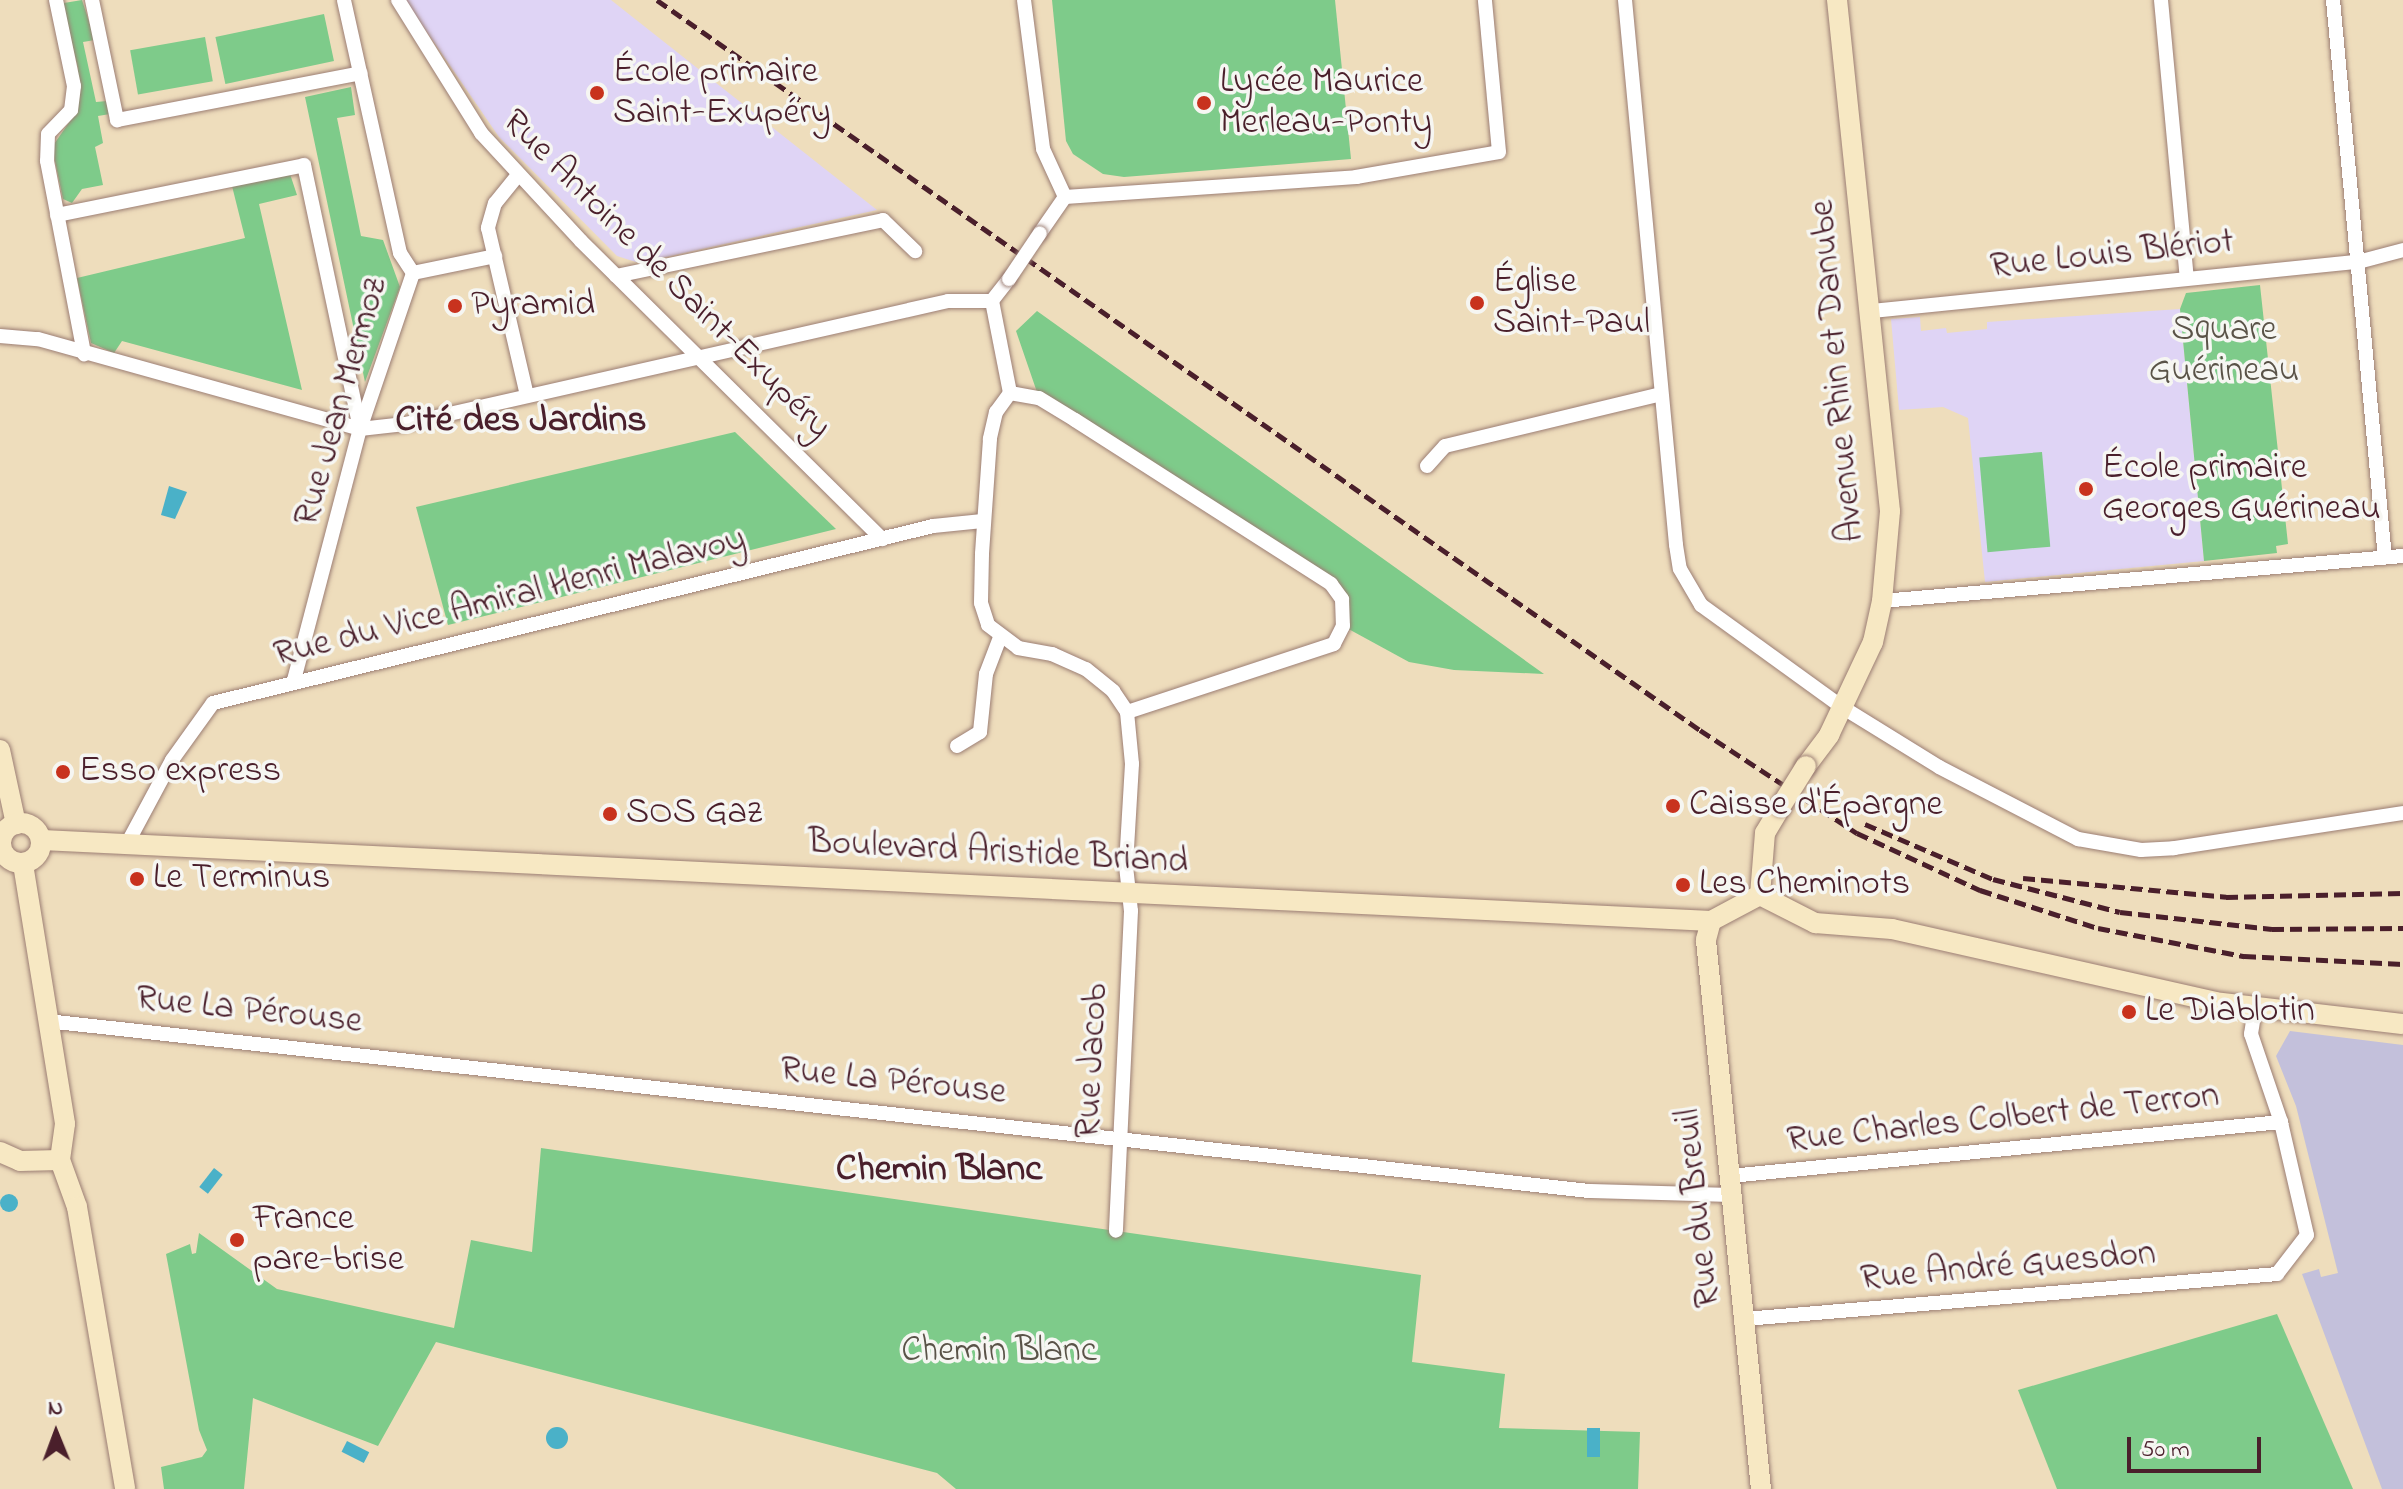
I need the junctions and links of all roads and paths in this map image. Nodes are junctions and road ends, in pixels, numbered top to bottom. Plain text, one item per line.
1 (56, 0) edge
2 (92, 0) edge
3 (344, 0) edge
4 (398, 0) edge
5 (1024, 0) edge
6 (1485, 0) edge
7 (1625, 0) edge
8 (1837, 0) edge
9 (2161, 0) edge
10 (2333, 0) edge
11 (360, 73) junction
12 (518, 175) junction
13 (1065, 197) junction
14 (57, 215) junction
15 (2403, 250) edge
16 (915, 251) dead end
17 (495, 256) junction
18 (2358, 262) junction
19 (413, 273) junction
20 (616, 276) junction
21 (2187, 278) junction
22 (992, 301) junction
23 (1872, 311) junction
24 (0, 336) edge
25 (84, 354) junction
26 (704, 358) junction
27 (1010, 393) junction
28 (1661, 394) junction
29 (527, 396) junction
30 (360, 429) junction
31 (1427, 466) dead end
32 (983, 521) junction
33 (882, 539) junction
34 (2403, 556) edge
35 (2385, 558) junction
36 (1882, 601) junction
37 (1000, 638) junction
38 (294, 680) junction
39 (1842, 707) junction
40 (1127, 712) junction
41 (957, 746) dead end
42 (0, 750) edge
43 (2403, 813) edge
44 (16, 824) junction
45 (42, 840) junction
46 (127, 844) junction
47 (23, 864) junction
48 (1126, 893) junction
49 (1760, 895) junction
50 (1711, 921) junction
51 (2255, 1008) junction
52 (47, 1021) junction
53 (2403, 1024) edge
54 (2281, 1122) junction
55 (1119, 1136) junction
56 (0, 1152) edge
57 (60, 1160) junction
58 (1732, 1185) junction
59 (1116, 1231) dead end
60 (1745, 1319) junction
61 (125, 1489) edge
62 (1761, 1489) edge

1 - 14 street
2 - 11 street
3 - 11 street, Rue Jean Mermoz
4 - 12 street, Rue Antoine de Saint-Exupéry
5 - 13 street
6 - 13 street
7 - 28 street
8 - 23 street, Avenue Rhin et Danube
9 - 21 street
10 - 18 street
11 - 19 street, Rue Jean Mermoz
12 - 17 street
12 - 20 street, Rue Antoine de Saint-Exupéry
13 - 22 street, bridge
14 - 25 street
14 - 30 street
15 - 18 street, Rue Louis Blériot
16 - 20 street
17 - 19 street
17 - 29 street
18 - 21 street, Rue Louis Blériot
18 - 35 street
19 - 30 street, Rue Jean Mermoz
20 - 26 street, Rue Antoine de Saint-Exupéry
21 - 23 street, Rue Louis Blériot
22 - 26 street
22 - 27 street
23 - 36 street, Avenue Rhin et Danube
24 - 25 street
25 - 30 street
26 - 29 street
26 - 33 street, Rue Antoine de Saint-Exupéry
27 - 32 street
27 - 40 street
28 - 31 street
28 - 39 street
29 - 30 street
30 - 38 street, Rue Jean Mermoz
32 - 33 street, Rue du Vice Amiral Henri Malavoy
32 - 37 street
33 - 38 street, Rue du Vice Amiral Henri Malavoy
34 - 35 street
35 - 36 street
36 - 39 street, Avenue Rhin et Danube
37 - 40 street
37 - 41 street
38 - 46 street, Rue du Vice Amiral Henri Malavoy
39 - 43 street
39 - 49 street, Avenue Rhin et Danube, bridge
40 - 48 street, Rue Jacob
42 - 44 street
44 - 45 street
44 - 47 street
45 - 46 street, Boulevard Aristide Briand
45 - 47 street
46 - 48 street, Boulevard Aristide Briand
47 - 52 street
48 - 50 street, Boulevard Aristide Briand
48 - 55 street, Rue Jacob
49 - 50 street
49 - 51 street
50 - 58 street, Rue du Breuil
51 - 53 street
51 - 54 street
52 - 55 street, Rue La Pérouse
52 - 57 street
54 - 58 street, Rue Charles Colbert de Terron
54 - 60 street, Rue André Guesdon
55 - 58 street, Rue La Pérouse
55 - 59 street, Rue Jacob
56 - 57 street
57 - 61 street
58 - 60 street, Rue du Breuil
60 - 62 street, Rue du Breuil

